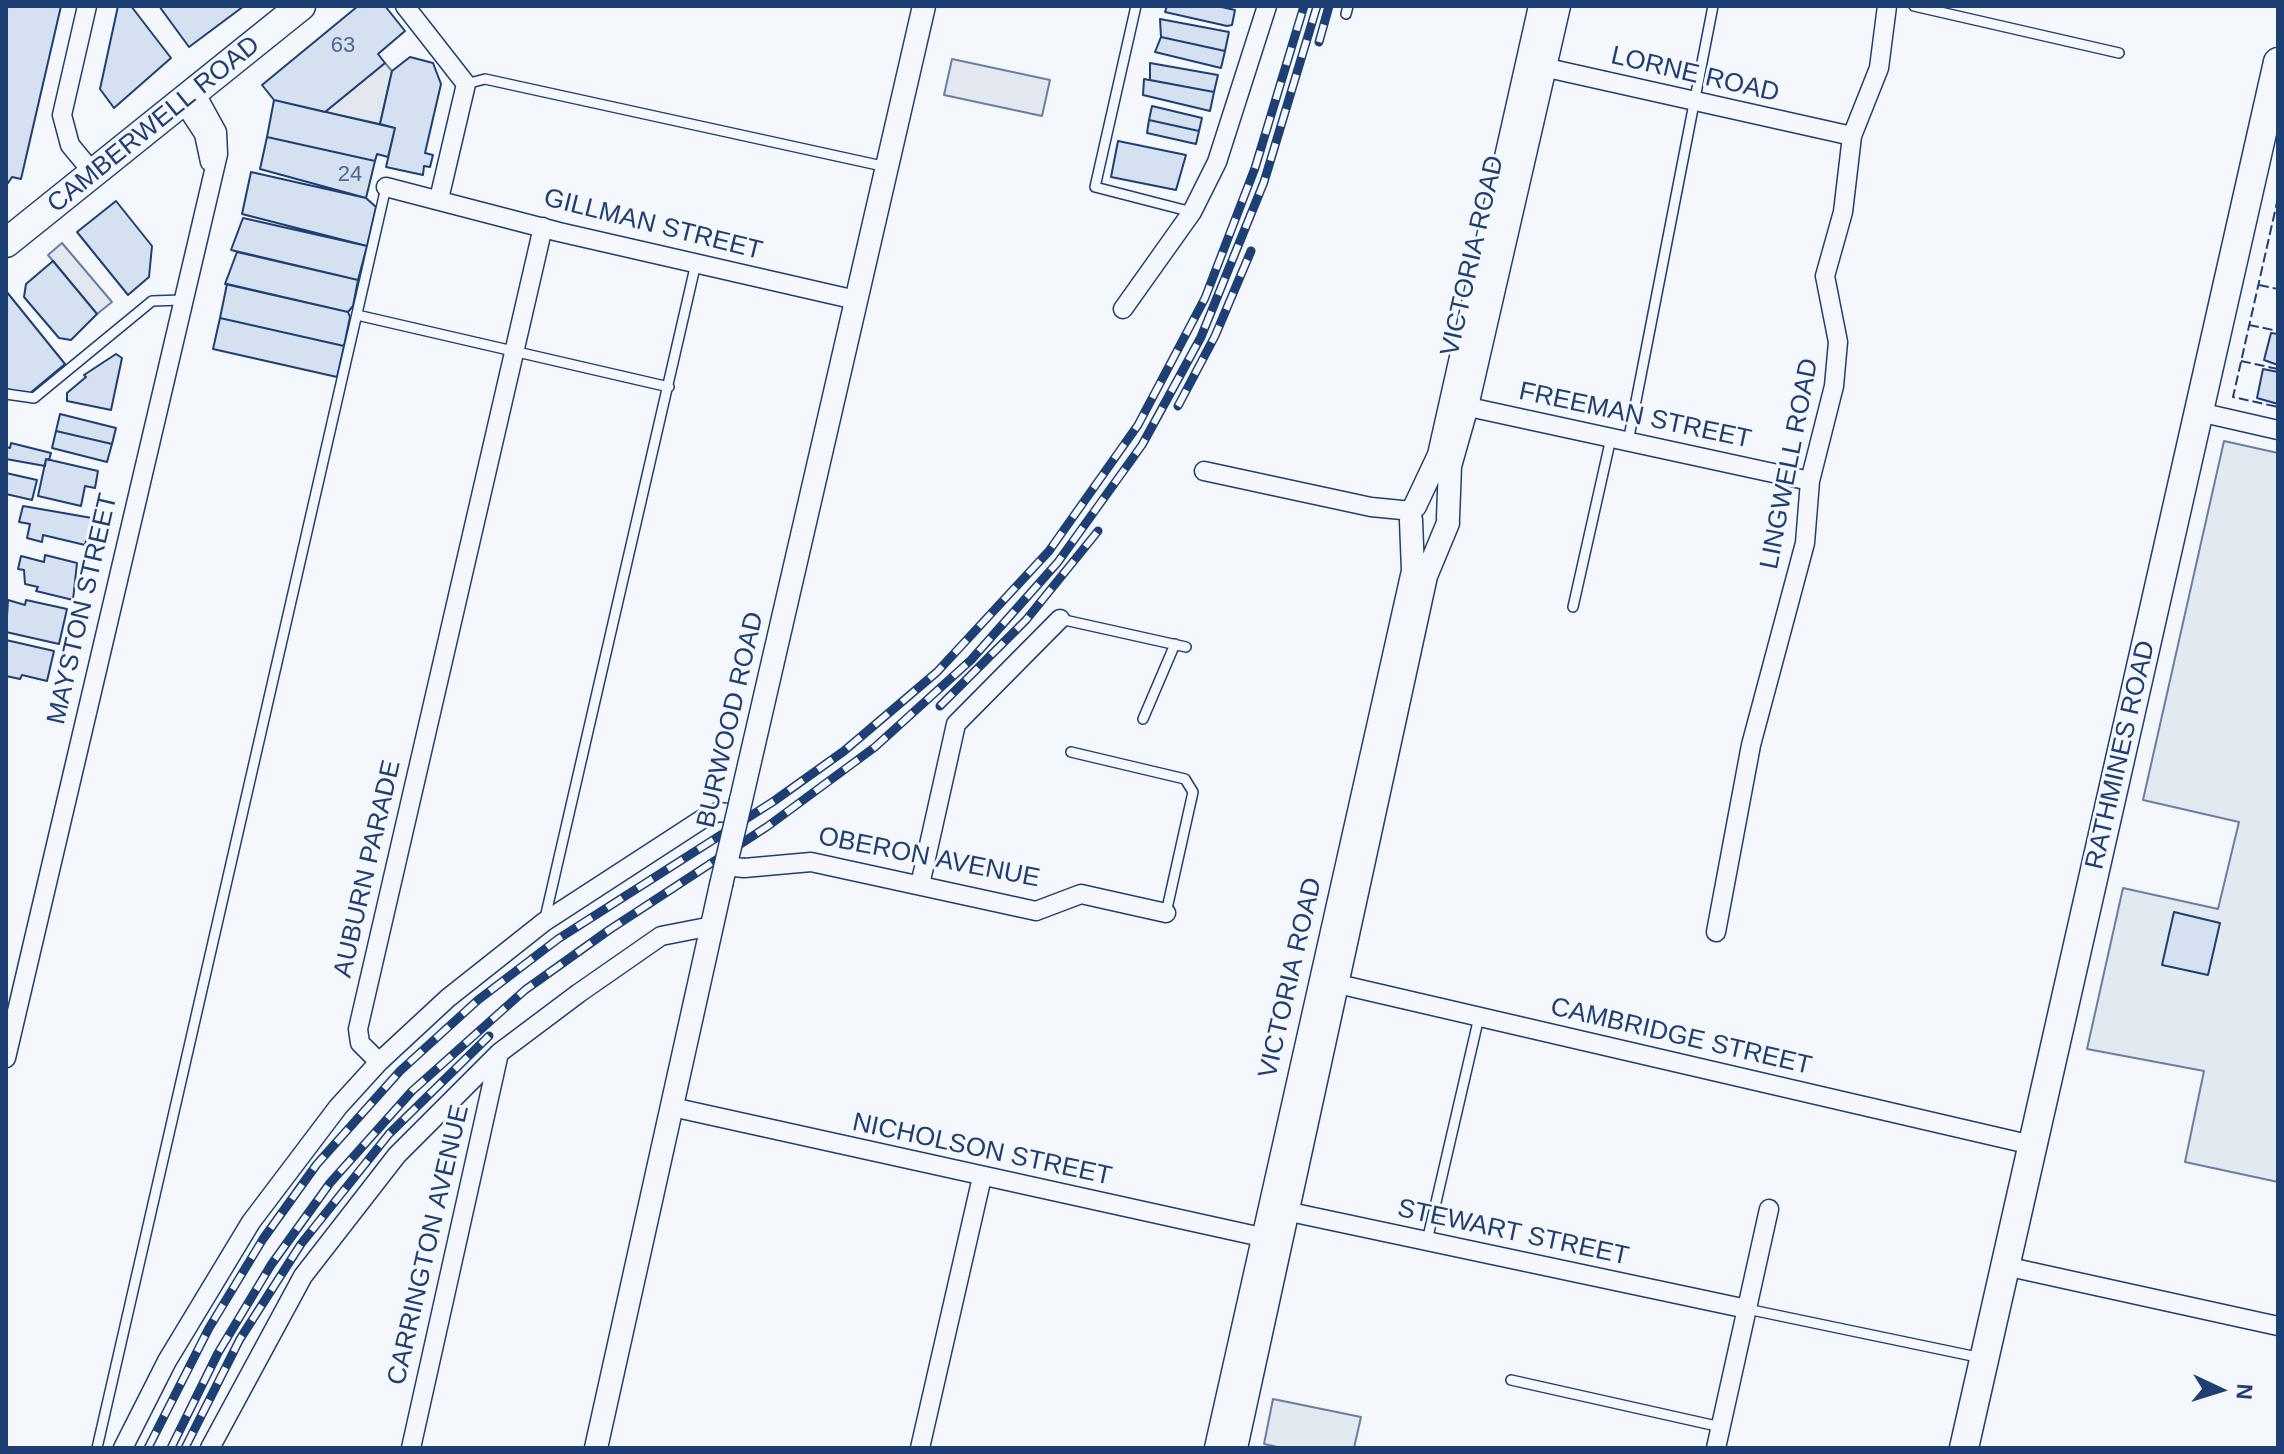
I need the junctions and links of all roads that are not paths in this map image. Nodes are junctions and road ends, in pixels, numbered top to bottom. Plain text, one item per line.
1 (87, 6) edge
2 (301, 6) edge
3 (405, 6) edge
4 (924, 6) edge
5 (1136, 6) edge
6 (1267, 6) edge
7 (1540, 6) edge
8 (1559, 6) edge
9 (1713, 6) edge
10 (1887, 6) edge
11 (1914, 6) edge
12 (2119, 53) dead end
13 (2278, 62) edge
14 (1536, 66) junction
15 (466, 84) junction
16 (189, 97) junction
17 (1693, 102) junction
18 (1852, 136) junction
19 (887, 167) junction
20 (94, 174) junction
21 (386, 187) joint
22 (439, 199) junction
23 (1192, 212) junction
24 (543, 227) junction
25 (6, 243) edge
26 (696, 263) junction
27 (181, 300) junction
28 (856, 300) junction
29 (1123, 309) dead end
30 (357, 315) junction
31 (515, 352) junction
32 (669, 387) junction
33 (6, 394) edge
34 (1458, 404) junction
35 (2199, 412) junction
36 (2278, 430) edge
37 (1619, 440) junction
38 (1204, 471) dead end
39 (1810, 481) junction
40 (1412, 512) junction
41 (1448, 521) junction
42 (1573, 607) dead end
43 (1060, 619) joint
44 (1175, 644) junction
45 (1186, 647) dead end
46 (1393, 695) junction
47 (1143, 719) dead end
48 (1071, 752) dead end
49 (735, 809) junction
50 (730, 873) junction
51 (920, 885) junction
52 (1166, 913) joint
53 (544, 922) junction
54 (712, 926) junction
55 (1716, 932) dead end
56 (1327, 981) junction
57 (1479, 1017) junction
58 (499, 1053) junction
59 (6, 1058) edge
60 (379, 1062) junction
61 (672, 1107) junction
62 (2032, 1145) junction
63 (982, 1177) junction
64 (1278, 1209) junction
65 (1769, 1209) dead end
66 (1271, 1240) junction
67 (1427, 1241) junction
68 (2005, 1266) junction
69 (1747, 1309) junction
70 (2278, 1326) edge
71 (1984, 1358) junction
72 (1511, 1380) dead end
73 (1721, 1427) junction
74 (97, 1448) edge
75 (123, 1448) edge
76 (210, 1448) edge
77 (411, 1448) edge
78 (596, 1448) edge
79 (920, 1448) edge
80 (1216, 1448) edge
81 (1236, 1448) edge
82 (1716, 1448) edge
83 (1964, 1448) edge

1 - 20 street
2 - 16 main road, CAMBERWELL ROAD
3 - 15 street
4 - 19 street, BURWOOD ROAD
5 - 23 lane
6 - 23 street
7 - 14 street, VICTORIA ROAD
8 - 14 street, VICTORIA ROAD
9 - 17 lane
10 - 18 street, LINGWELL ROAD
11 - 12 lane
13 - 35 main road, RATHMINES ROAD
14 - 17 street, LORNE ROAD
14 - 34 street, VICTORIA ROAD
15 - 19 lane
15 - 22 street
16 - 20 main road, CAMBERWELL ROAD
16 - 27 street, MAYSTON STREET
17 - 18 street, LORNE ROAD
17 - 37 lane
18 - 39 street, LINGWELL ROAD
19 - 28 street, BURWOOD ROAD
20 - 25 main road, CAMBERWELL ROAD
21 - 22 street, GILLMAN STREET
21 - 30 lane
22 - 24 street, GILLMAN STREET
23 - 29 street
24 - 26 street, GILLMAN STREET
24 - 31 street, AUBURN PARADE
26 - 28 street, GILLMAN STREET
26 - 32 lane
27 - 33 lane
27 - 59 street, MAYSTON STREET
28 - 49 street, BURWOOD ROAD
30 - 31 lane
30 - 74 lane
31 - 32 lane
31 - 60 street, AUBURN PARADE
32 - 53 lane
34 - 37 street, FREEMAN STREET
34 - 40 street, VICTORIA ROAD
34 - 41 street, VICTORIA ROAD
35 - 36 street
35 - 62 main road, RATHMINES ROAD
37 - 39 street, FREEMAN STREET
37 - 42 lane
38 - 40 street
39 - 55 street, LINGWELL ROAD
40 - 41 street
40 - 41 street
40 - 46 street, VICTORIA ROAD
41 - 46 street, VICTORIA ROAD
43 - 44 lane
43 - 51 street
44 - 45 lane
44 - 47 lane
46 - 56 street, VICTORIA ROAD
48 - 52 lane
49 - 50 street, BURWOOD ROAD, bridge
49 - 53 street
50 - 51 street, OBERON AVENUE
50 - 54 street, BURWOOD ROAD
51 - 52 street, OBERON AVENUE
53 - 60 street
54 - 58 street
54 - 61 street, BURWOOD ROAD
56 - 57 street, CAMBRIDGE STREET
56 - 64 street, VICTORIA ROAD
57 - 62 street, CAMBRIDGE STREET
57 - 67 lane
58 - 76 street
58 - 77 street, CARRINGTON AVENUE
60 - 75 street
61 - 63 street, NICHOLSON STREET
61 - 78 street, BURWOOD ROAD
62 - 68 main road, RATHMINES ROAD
63 - 66 street, NICHOLSON STREET
63 - 79 street
64 - 66 street, VICTORIA ROAD
64 - 67 street, STEWART STREET
65 - 69 street
66 - 80 street, VICTORIA ROAD
66 - 81 street, VICTORIA ROAD
67 - 69 street, STEWART STREET
68 - 70 street
68 - 71 main road, RATHMINES ROAD
69 - 71 lane
69 - 73 street
71 - 83 main road, RATHMINES ROAD
72 - 73 lane
73 - 82 street

